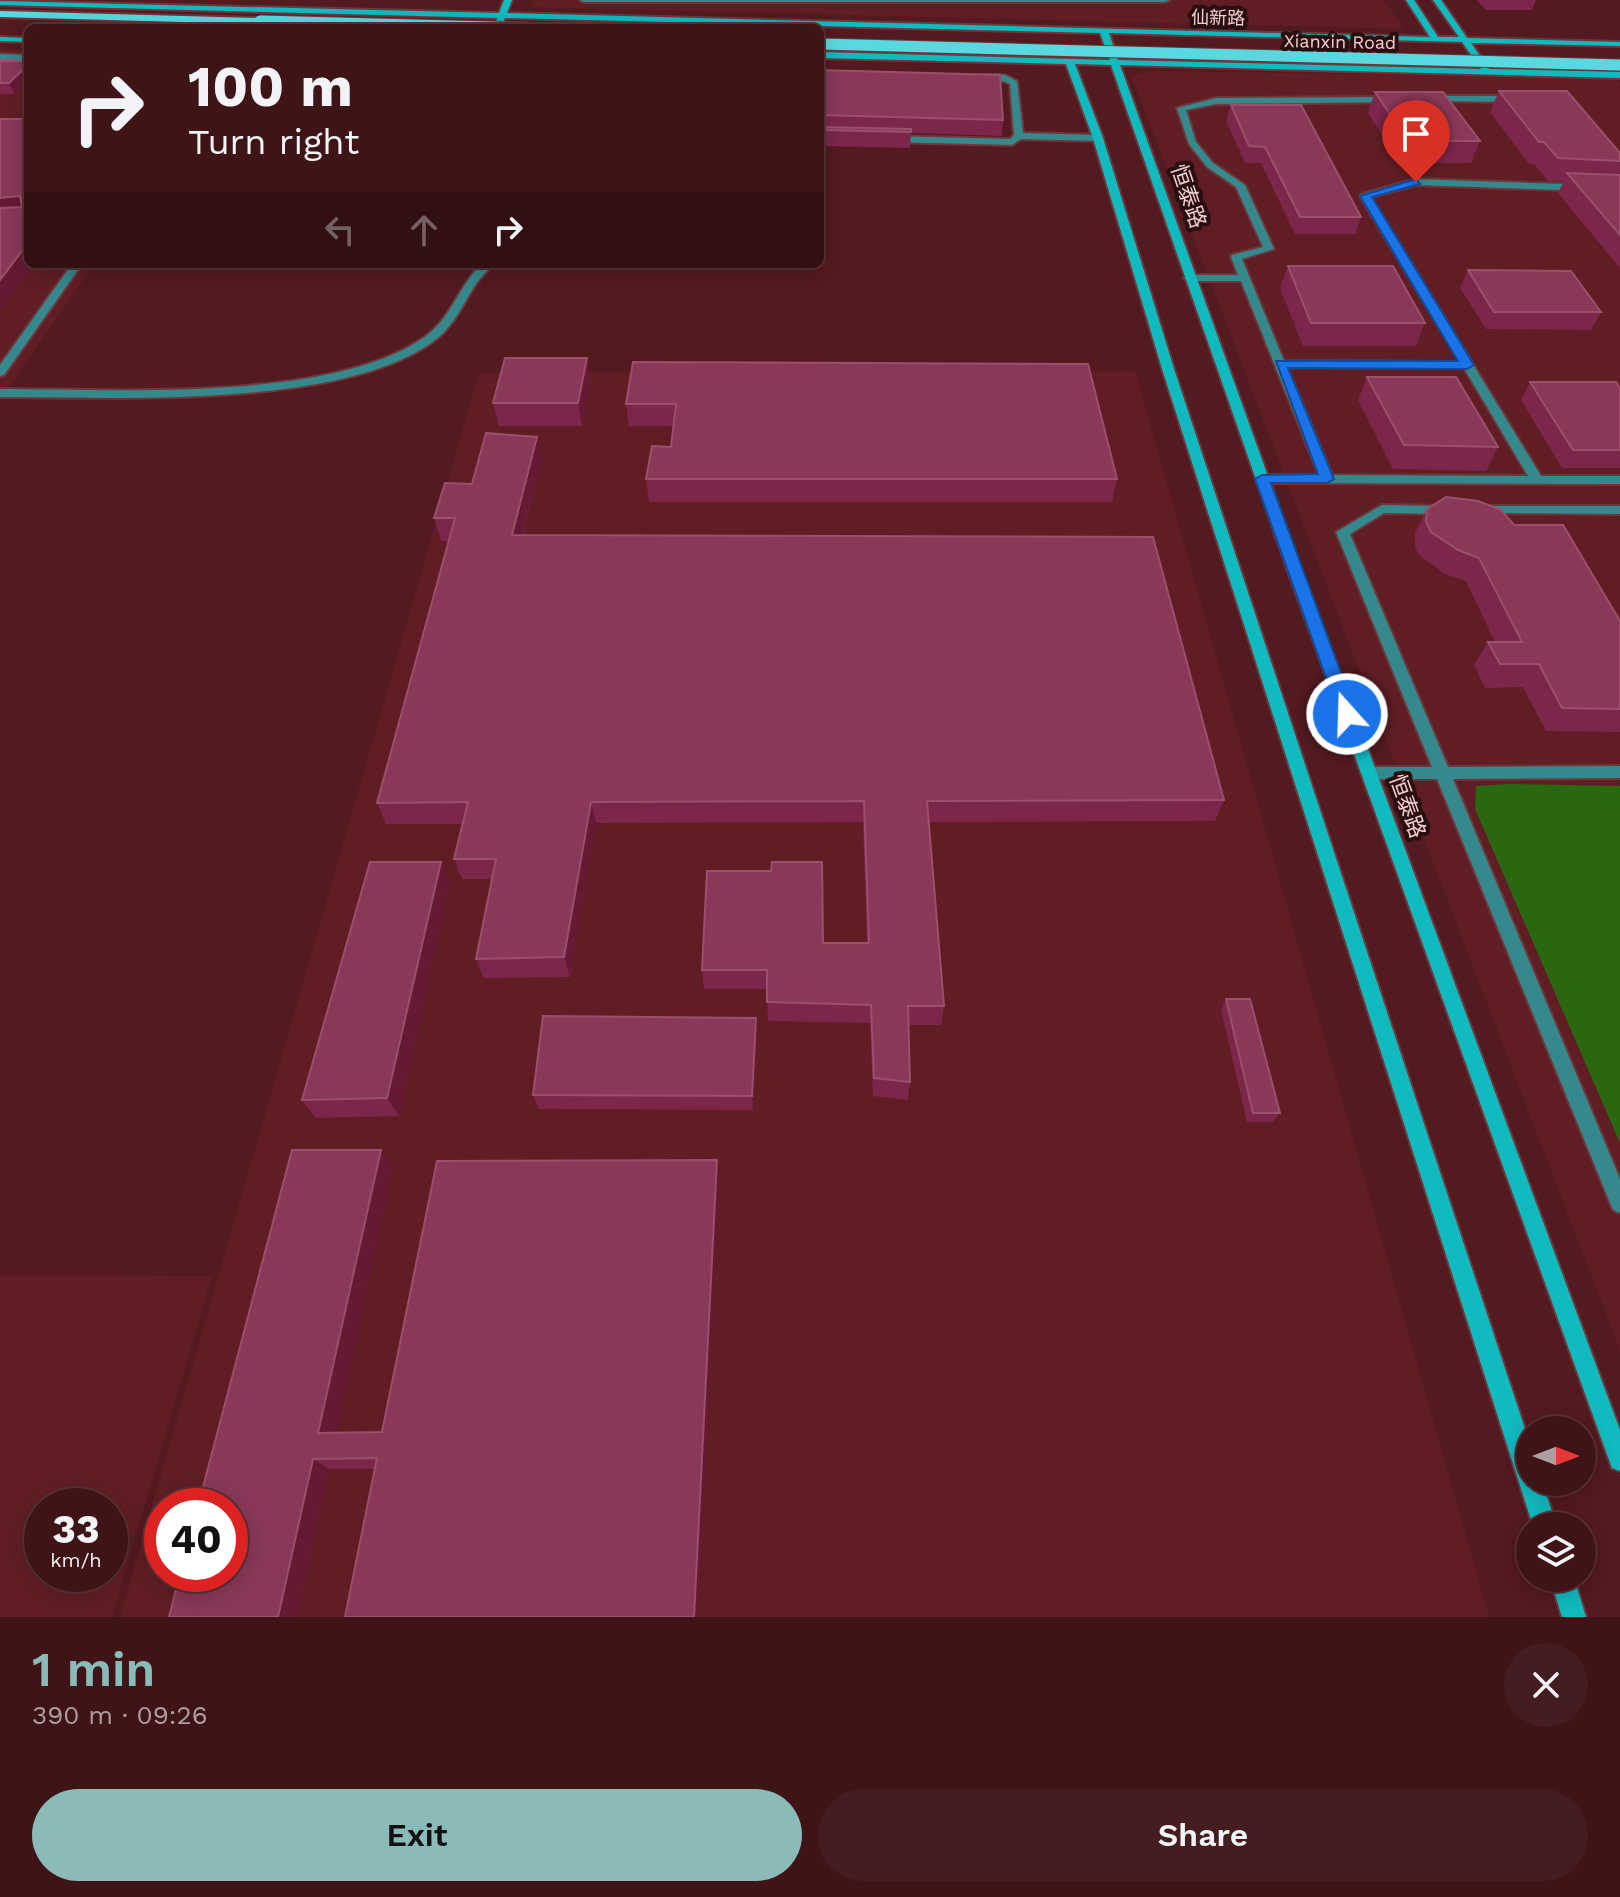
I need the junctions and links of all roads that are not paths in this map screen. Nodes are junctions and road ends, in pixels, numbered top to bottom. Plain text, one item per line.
1 (472, 0) edge
2 (508, 0) edge
3 (584, 0) edge
4 (616, 0) edge
5 (1165, 0) edge
6 (1410, 0) edge
7 (1437, 0) edge
8 (0, 3) edge
9 (0, 14) edge
10 (464, 16) junction
11 (502, 17) junction
12 (0, 24) edge
13 (24, 24) edge
14 (377, 24) edge
15 (460, 24) edge
16 (499, 24) edge
17 (783, 24) edge
18 (824, 25) edge
19 (1104, 32) junction
20 (824, 35) edge
21 (0, 37) edge
22 (24, 38) edge
23 (1436, 40) junction
24 (824, 44) edge
25 (1620, 44) edge
26 (1468, 46) junction
27 (824, 55) edge
28 (1620, 55) edge
29 (0, 57) edge
30 (24, 58) edge
31 (1070, 62) junction
32 (1115, 63) junction
33 (1488, 73) junction
34 (1619, 73) edge
35 (974, 78) edge
36 (1523, 99) edge
37 (1019, 136) junction
38 (884, 138) edge
39 (1098, 138) junction
40 (1620, 189) edge
41 (74, 268) edge
42 (483, 268) edge
43 (1189, 278) junction
44 (1245, 278) junction
45 (1280, 364) junction
46 (1467, 365) junction
47 (0, 373) edge
48 (0, 393) edge
49 (1536, 478) junction
50 (1262, 479) junction
51 (1327, 479) junction
52 (1620, 480) edge
53 (1620, 510) edge
54 (1620, 772) edge
55 (1369, 773) junction
56 (1441, 773) junction
57 (1620, 1203) edge
58 (1516, 1434) edge
59 (1620, 1460) edge
60 (1566, 1592) edge
61 (1574, 1617) edge

1 - 10 main road
2 - 11 main road
3 - 4 lane
4 - 5 lane
6 - 23 main road
7 - 26 main road
8 - 10 main road, 仙新路
9 - 14 main road, bridge
10 - 11 main road, 仙新路
10 - 15 main road
11 - 16 main road
11 - 17 main road, 仙新路
12 - 13 main road
18 - 19 main road, 仙新路
19 - 23 main road, 仙新路
19 - 32 main road, 恒泰路
20 - 26 main road, 仙新路
21 - 22 main road
23 - 26 main road, 仙新路
24 - 34 main road, Xianxin Road, bridge
25 - 26 main road, 仙新路
26 - 28 main road
26 - 33 main road
27 - 31 main road
29 - 30 lane
31 - 32 main road
31 - 39 main road
32 - 33 main road
32 - 43 main road, 恒泰路
33 - 34 main road
35 - 37 lane
36 - 44 lane
37 - 38 lane
37 - 39 lane
39 - 58 main road
40 - 46 lane
41 - 47 lane
42 - 48 lane
43 - 44 lane
43 - 50 main road, 恒泰路
44 - 45 lane
45 - 46 lane
45 - 51 lane
46 - 49 lane
49 - 51 lane
49 - 52 lane
50 - 51 lane
50 - 55 main road, 恒泰路
53 - 56 lane
54 - 56 lane
55 - 56 lane
55 - 59 main road, 恒泰路
56 - 57 lane
60 - 61 main road

